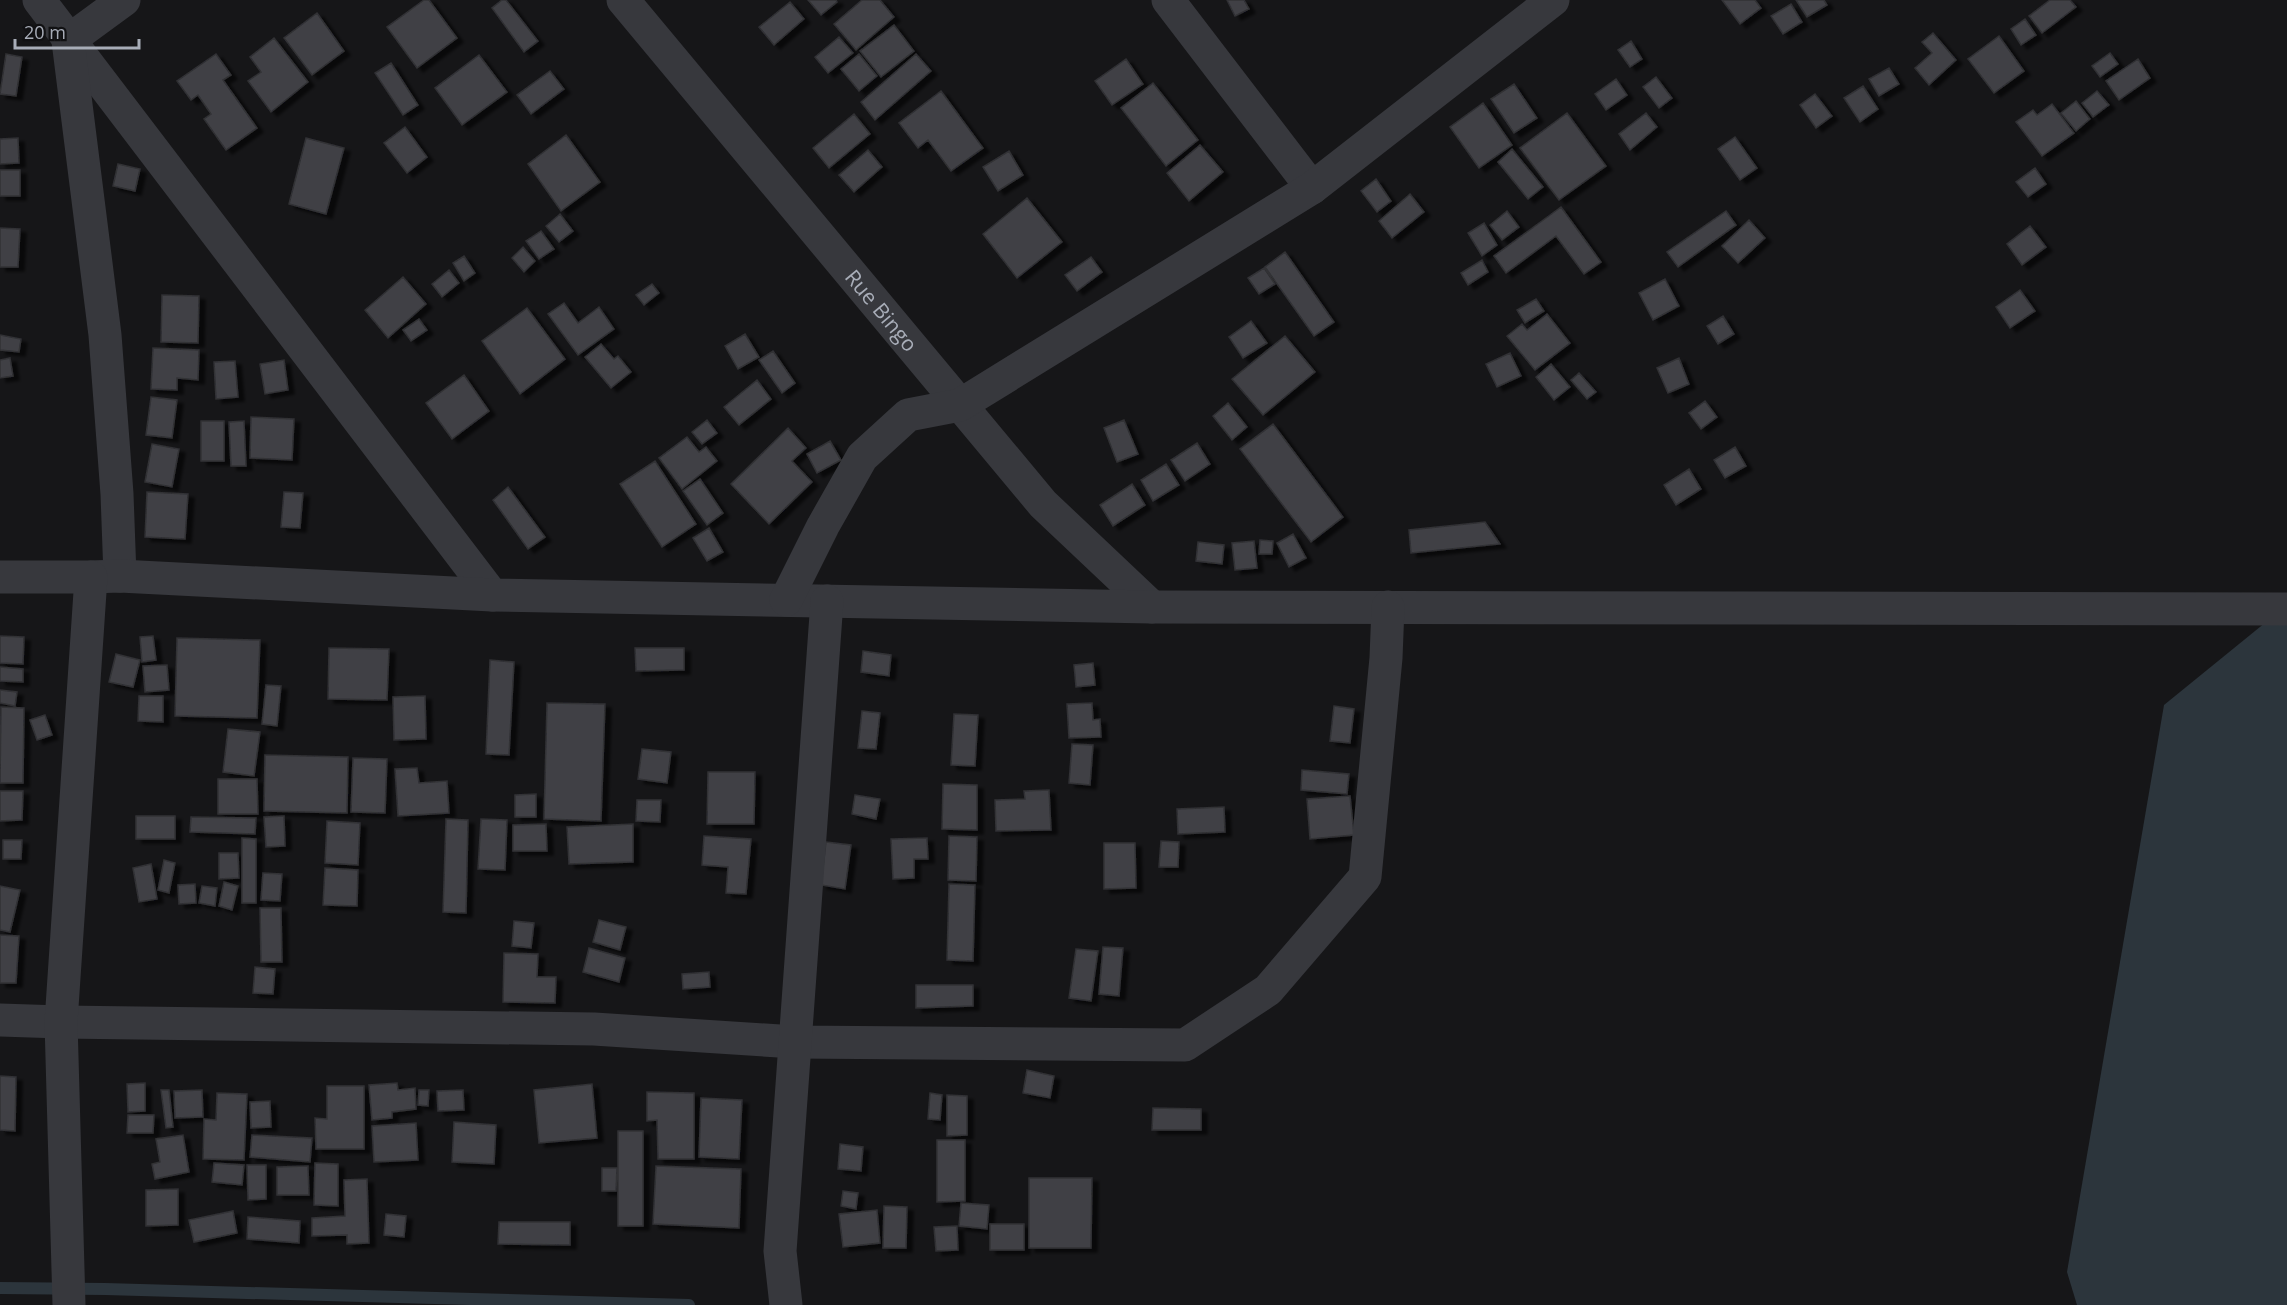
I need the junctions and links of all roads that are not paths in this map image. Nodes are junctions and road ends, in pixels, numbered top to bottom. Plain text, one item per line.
1 (39, 0) edge
2 (124, 0) edge
3 (623, 0) edge
4 (1168, 0) edge
5 (1553, 0) edge
6 (68, 41) junction
7 (1312, 188) junction
8 (960, 405) junction
9 (106, 576) junction
10 (0, 577) edge
11 (492, 595) junction
12 (786, 600) junction
13 (827, 601) junction
14 (1152, 607) junction
15 (1388, 607) junction
16 (2287, 609) edge
17 (0, 1020) edge
18 (62, 1022) junction
19 (795, 1042) junction
20 (69, 1305) edge
21 (786, 1305) edge

1 - 6 street
2 - 6 street
3 - 8 street, Rue Bingo
4 - 7 street
5 - 7 street
6 - 9 street
6 - 11 street
7 - 8 street
8 - 12 street
8 - 14 street, Rue Bingo
9 - 10 street
9 - 11 street
9 - 18 street
11 - 12 street
12 - 13 street
13 - 14 street
13 - 19 street
14 - 15 street
15 - 16 street
15 - 19 street
17 - 18 street
18 - 19 street
18 - 20 street
19 - 21 street

